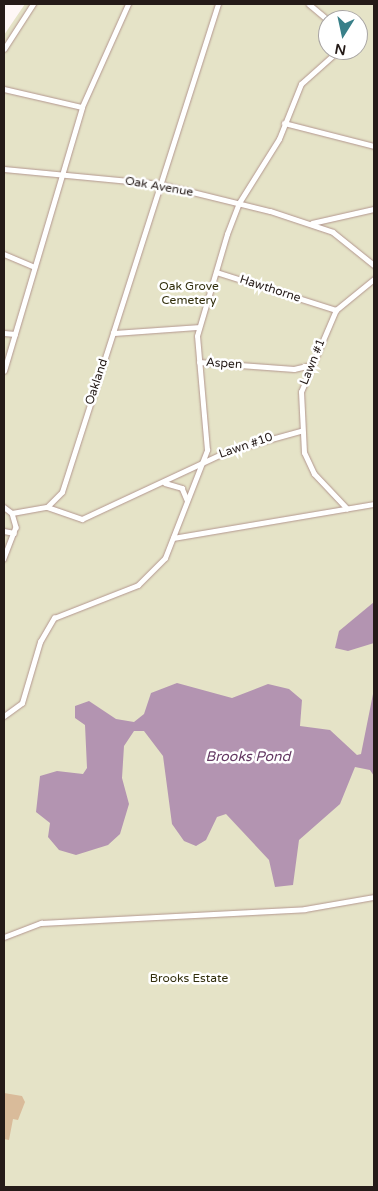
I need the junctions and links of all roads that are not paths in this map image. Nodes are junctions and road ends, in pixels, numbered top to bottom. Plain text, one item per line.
1 (33, 4) edge
2 (128, 4) edge
3 (218, 4) edge
4 (4, 49) edge
5 (328, 60) edge
6 (4, 89) edge
7 (82, 108) junction
8 (284, 123) junction
9 (374, 146) edge
10 (4, 169) edge
11 (62, 174) junction
12 (160, 184) junction
13 (239, 203) junction
14 (374, 210) edge
15 (310, 223) junction
16 (4, 254) edge
17 (374, 265) edge
18 (34, 267) junction
19 (216, 272) junction
20 (374, 279) edge
21 (336, 310) junction
22 (198, 327) junction
23 (4, 333) edge
24 (113, 333) junction
25 (15, 334) junction
26 (199, 362) junction
27 (312, 365) junction
28 (4, 371) edge
29 (300, 431) junction
30 (204, 462) junction
31 (165, 483) junction
32 (188, 500) junction
33 (374, 504) edge
34 (4, 507) edge
35 (47, 508) junction
36 (346, 509) junction
37 (12, 513) junction
38 (4, 531) edge
39 (14, 533) junction
40 (173, 538) junction
41 (4, 559) edge
42 (4, 716) edge
43 (374, 897) edge
44 (4, 937) edge

1 - 4 lane
2 - 7 lane
3 - 12 lane, Oakland
5 - 8 lane
6 - 7 lane
7 - 11 lane
8 - 9 lane
8 - 13 lane
10 - 11 lane, Oak Avenue
11 - 12 lane, Oak Avenue
11 - 18 lane
12 - 13 lane, Oak Avenue
12 - 24 lane, Oakland
13 - 15 lane, Oak Avenue
13 - 19 lane
14 - 15 lane
15 - 17 lane, Oak Avenue
16 - 18 lane
18 - 25 lane
19 - 21 lane, Hawthorne
19 - 22 lane, Aspen
20 - 21 lane, Lawn #1
21 - 27 lane, Lawn #1
22 - 24 lane
22 - 26 lane, Aspen
23 - 25 lane
24 - 35 lane, Oakland
25 - 28 lane
26 - 27 lane, Aspen
26 - 30 lane, Lawn #10
27 - 29 lane, Lawn #1
29 - 30 lane, Lawn #10
29 - 36 lane, Lawn #1
30 - 31 lane
30 - 32 lane
31 - 32 lane
31 - 35 lane
32 - 40 lane
33 - 36 lane
34 - 37 lane
35 - 37 lane
36 - 40 lane
37 - 39 lane
38 - 39 lane
39 - 41 lane
40 - 42 lane
43 - 44 lane

